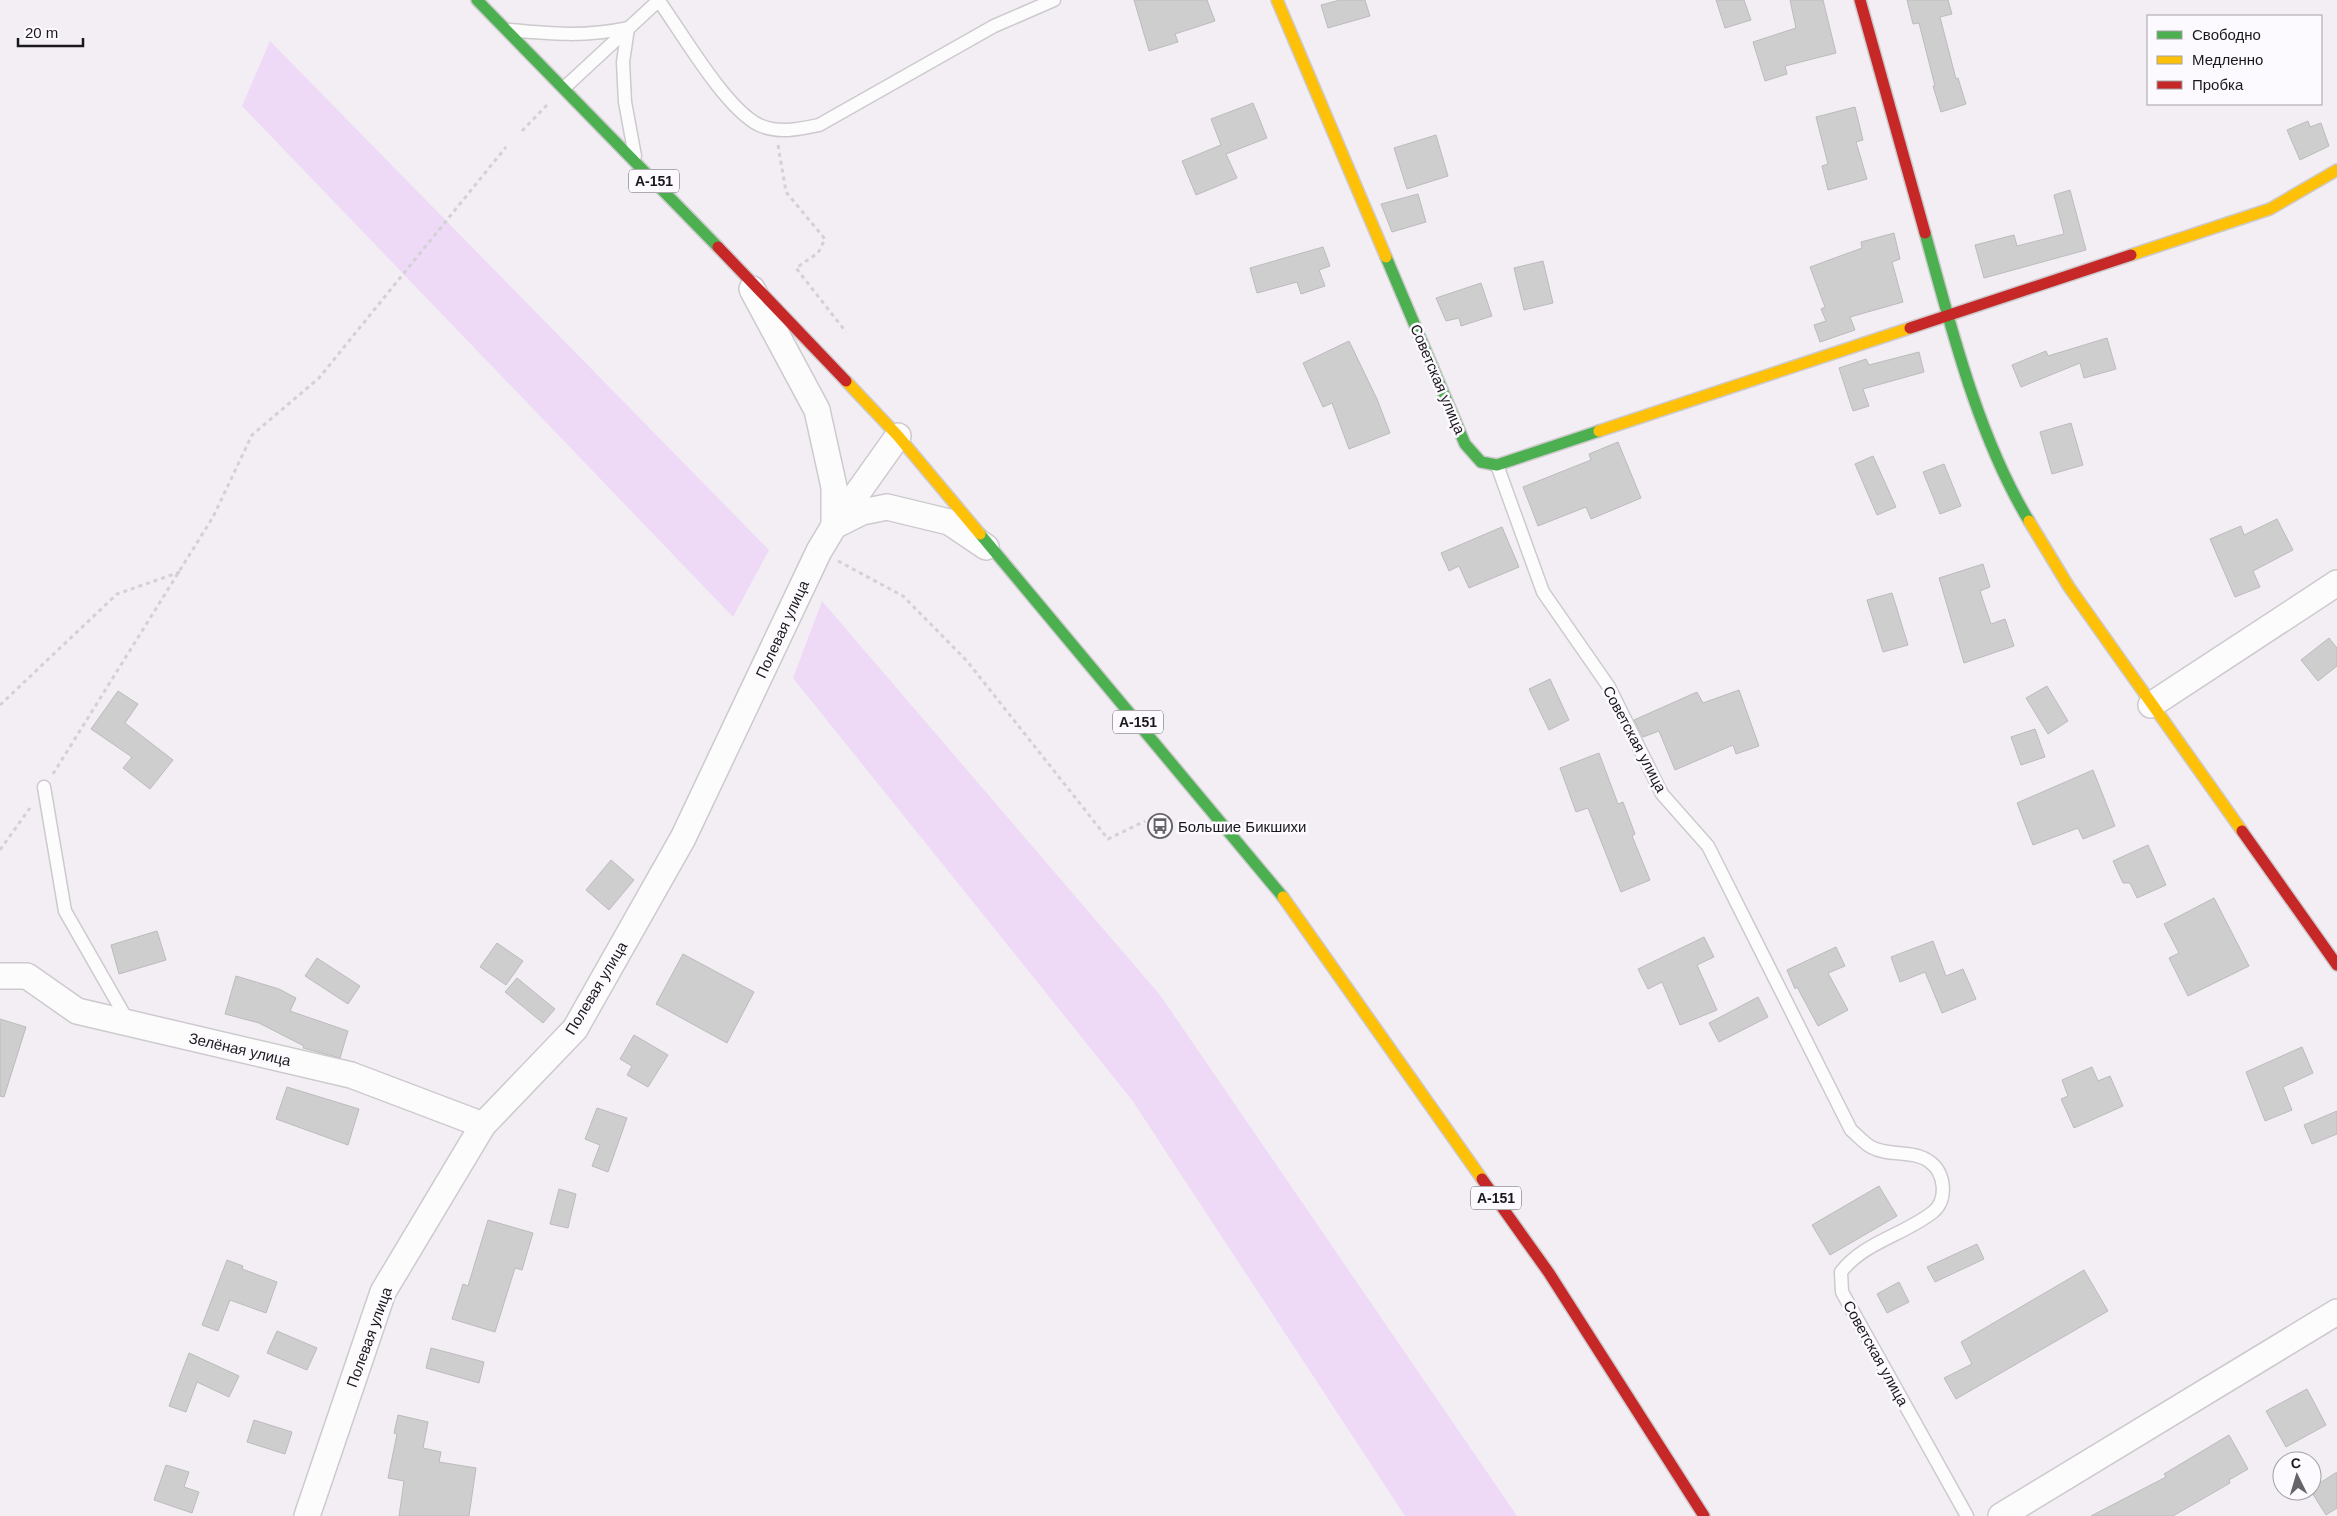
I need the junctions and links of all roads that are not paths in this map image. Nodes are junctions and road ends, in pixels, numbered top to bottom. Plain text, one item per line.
1 (477, 0) edge
2 (659, 0) edge
3 (1054, 0) edge
4 (1277, 0) edge
5 (1860, 0) edge
6 (628, 28) junction
7 (506, 29) junction
8 (564, 88) junction
9 (636, 163) junction
10 (2337, 170) edge
11 (744, 275) junction
12 (1948, 317) junction
13 (898, 436) junction
14 (1497, 465) junction
15 (834, 526) junction
16 (1001, 557) junction
17 (2337, 582) edge
18 (2151, 705) junction
19 (44, 787) road end
20 (2337, 965) edge
21 (0, 976) edge
22 (129, 1023) junction
23 (483, 1125) junction
24 (2337, 1312) edge
25 (307, 1516) edge
26 (1704, 1516) edge
27 (1967, 1516) edge
28 (2001, 1516) edge

1 - 7 main road, А-151
2 - 3 lane
2 - 6 lane
4 - 14 main road, Советская улица
5 - 12 main road
6 - 7 lane
6 - 8 lane
6 - 9 lane
7 - 8 main road, А-151
8 - 9 main road, А-151
9 - 11 main road, А-151
10 - 12 main road
11 - 13 main road, А-151
11 - 15 street
12 - 14 main road
12 - 18 main road
13 - 15 street, Полевая улица
13 - 16 main road, А-151
14 - 27 lane, Советская улица
15 - 16 street
15 - 23 street, Полевая улица
16 - 26 main road, А-151
17 - 18 street
18 - 20 main road
19 - 22 lane
21 - 22 street, Зелёная улица
22 - 23 street, Зелёная улица
23 - 25 street, Полевая улица
24 - 28 street

